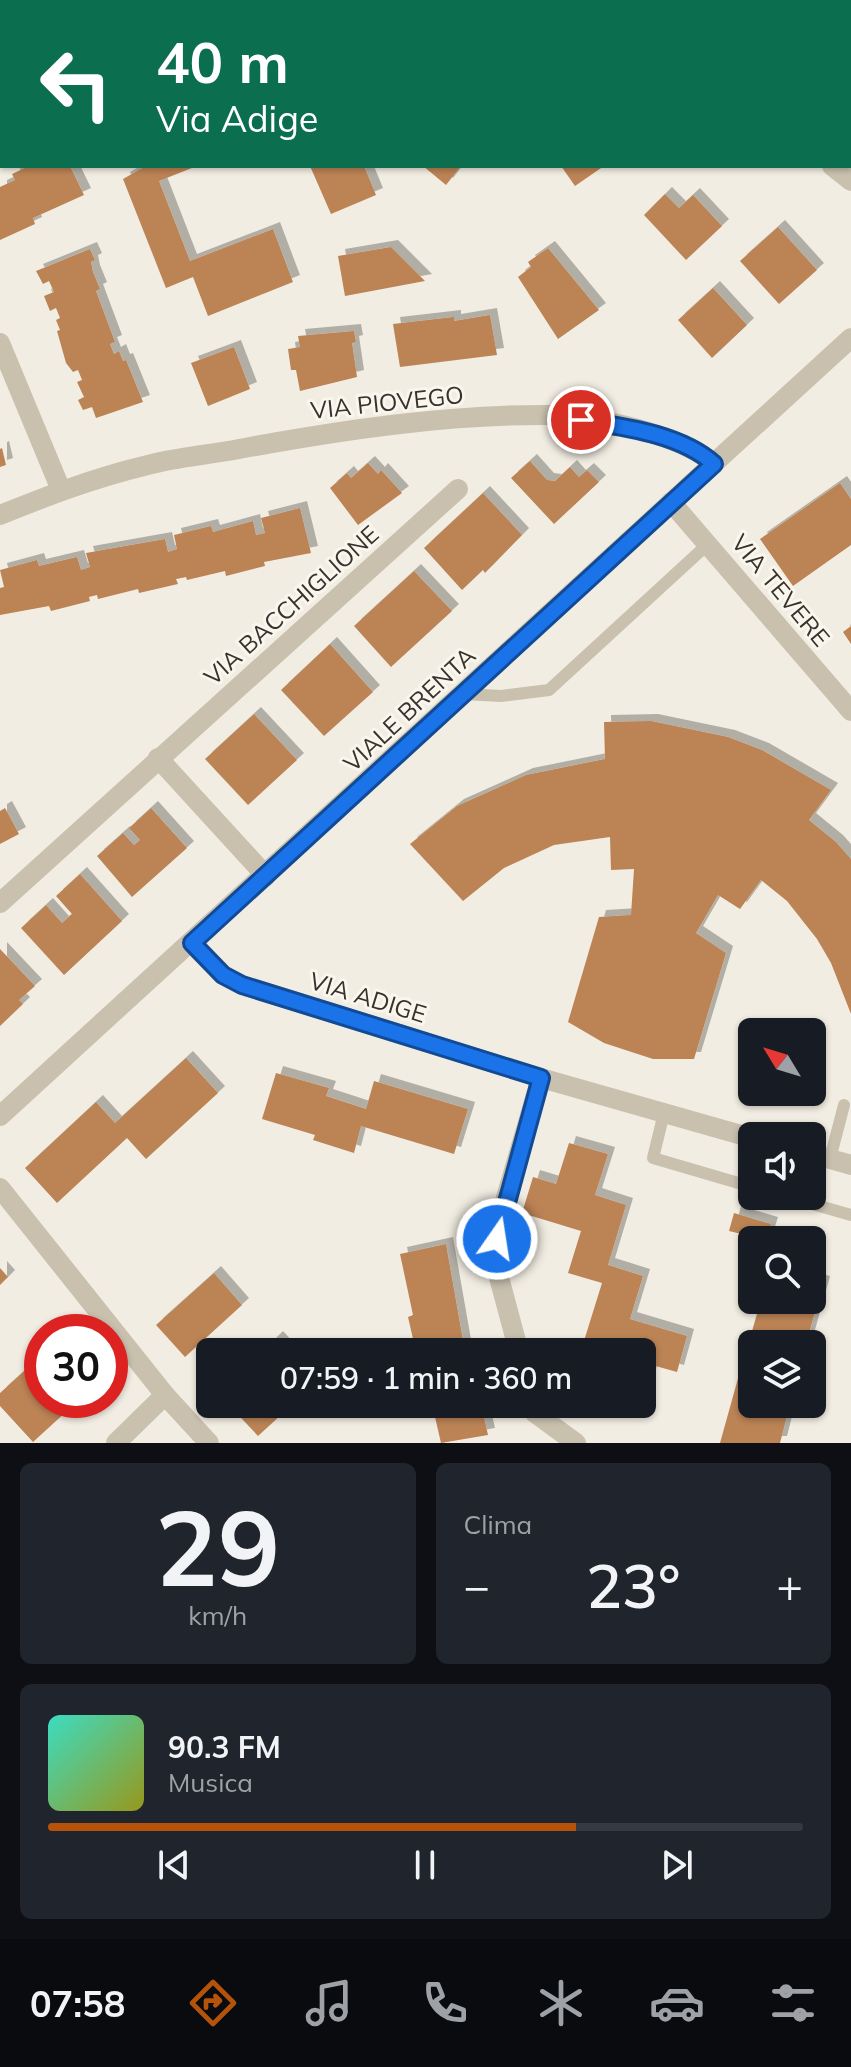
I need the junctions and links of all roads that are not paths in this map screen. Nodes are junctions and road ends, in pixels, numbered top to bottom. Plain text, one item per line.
1 (835, 168) edge
2 (851, 181) edge
3 (851, 338) edge
4 (0, 343) edge
5 (714, 464) junction
6 (458, 489) dead end
7 (61, 490) junction
8 (671, 502) junction
9 (0, 515) edge
10 (708, 544) junction
11 (464, 694) junction
12 (851, 711) edge
13 (158, 758) junction
14 (266, 876) junction
15 (0, 903) edge
16 (192, 943) junction
17 (541, 1078) junction
18 (844, 1105) dead end
19 (664, 1113) junction
20 (0, 1116) edge
21 (738, 1134) edge
22 (826, 1146) edge
23 (826, 1158) edge
24 (851, 1165) edge
25 (738, 1183) edge
26 (0, 1188) edge
27 (826, 1208) edge
28 (851, 1215) edge
29 (515, 1338) edge
30 (165, 1395) junction
31 (546, 1418) edge
32 (116, 1443) edge
33 (209, 1443) edge
34 (576, 1443) edge

1 - 2 street
3 - 5 street, VIALE BRENTA
4 - 7 street
5 - 7 street, VIA PIOVEGO
5 - 8 street, VIALE BRENTA
6 - 13 street, VIA BACCHIGLIONE
7 - 9 street, VIA PIOVEGO
8 - 10 street, VIA TEVERE
8 - 11 street, VIALE BRENTA
10 - 11 lane
10 - 12 street, VIA TEVERE
11 - 14 street, VIALE BRENTA
13 - 14 street
13 - 15 street, VIA BACCHIGLIONE
14 - 16 street, VIALE BRENTA
16 - 17 street, VIA ADIGE
16 - 20 street, VIALE BRENTA
17 - 19 street, VIA ADIGE
17 - 29 street
18 - 22 lane
19 - 21 street, VIA ADIGE
19 - 25 lane
23 - 24 street
26 - 30 street
27 - 28 lane
30 - 32 street
30 - 33 street
31 - 34 street

